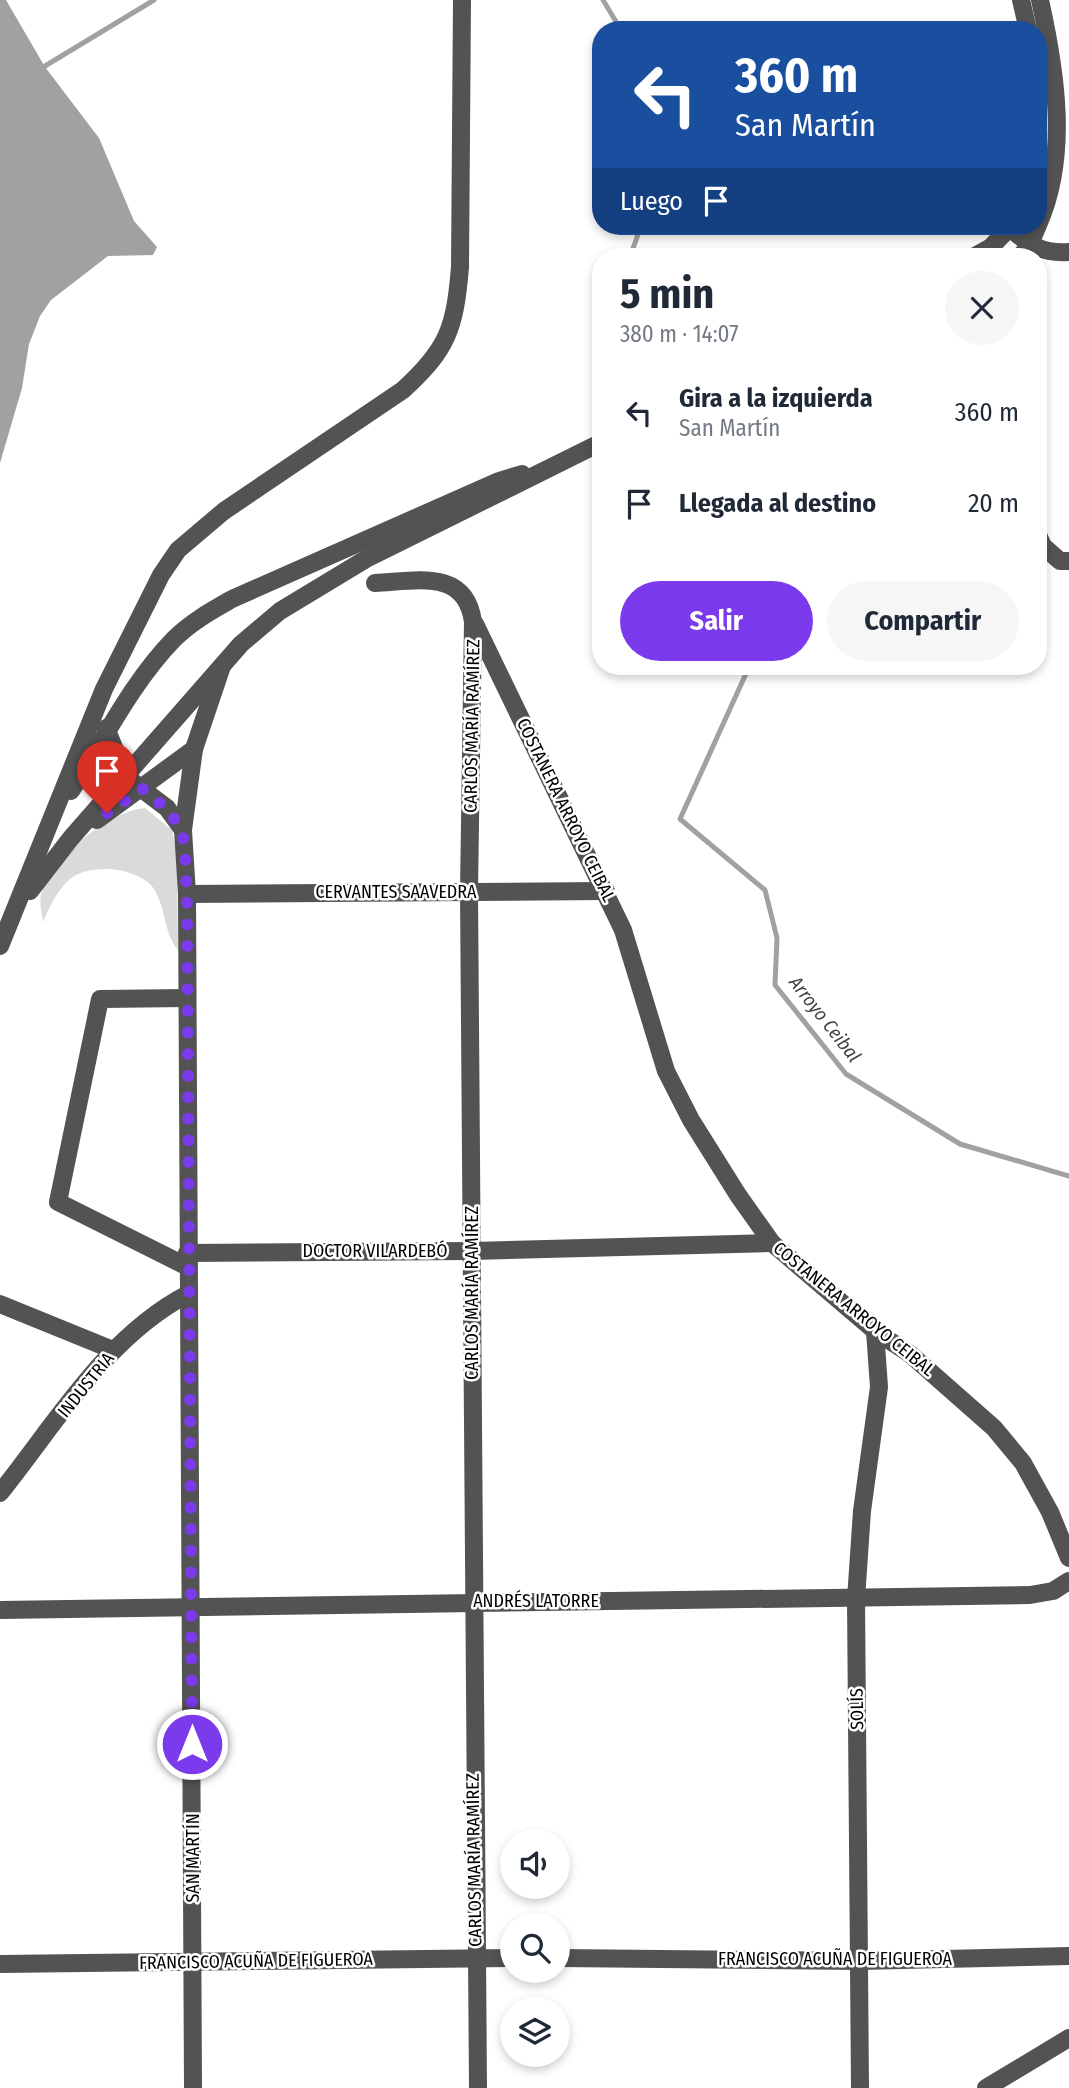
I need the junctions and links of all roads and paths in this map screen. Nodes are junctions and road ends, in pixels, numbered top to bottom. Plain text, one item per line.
1 (462, 0) edge
2 (1021, 0) edge
3 (1040, 0) edge
4 (1026, 21) edge
5 (1045, 21) edge
6 (1047, 32) edge
7 (1047, 200) edge
8 (1003, 235) edge
9 (989, 248) edge
10 (1047, 252) edge
11 (1069, 252) edge
12 (592, 446) edge
13 (549, 467) junction
14 (1047, 549) edge
15 (1065, 561) edge
16 (375, 583) dead end
17 (473, 622) junction
18 (222, 666) junction
19 (104, 690) junction
20 (107, 734) junction
21 (194, 749) junction
22 (126, 778) junction
23 (143, 789) junction
24 (48, 824) junction
25 (183, 830) junction
26 (71, 838) junction
27 (469, 891) junction
28 (606, 891) junction
29 (187, 894) junction
30 (17, 909) junction
31 (0, 946) edge
32 (187, 998) junction
33 (772, 1243) junction
34 (472, 1251) junction
35 (188, 1260) junction
36 (188, 1294) junction
37 (0, 1304) edge
38 (874, 1331) junction
39 (113, 1350) junction
40 (0, 1493) edge
41 (1069, 1558) edge
42 (1069, 1581) edge
43 (856, 1599) junction
44 (472, 1601) junction
45 (191, 1608) junction
46 (0, 1610) edge
47 (1069, 1956) edge
48 (475, 1958) junction
49 (500, 1958) edge
50 (570, 1958) edge
51 (860, 1961) junction
52 (194, 1963) junction
53 (0, 1964) edge
54 (1069, 2038) edge
55 (194, 2088) edge
56 (478, 2088) edge
57 (860, 2088) edge
58 (986, 2088) edge

1 - 19 street
2 - 4 street
3 - 5 street
6 - 7 street
8 - 9 street
10 - 11 street
12 - 13 street
13 - 18 street
13 - 20 street
14 - 15 street
16 - 17 street, CARLOS MARÍA RAMÍREZ
17 - 27 street, CARLOS MARÍA RAMÍREZ
17 - 28 street, COSTANERA ARROYO CEIBAL
18 - 21 street, SAN MARTÍN
18 - 22 street
19 - 20 street
19 - 24 street
20 - 22 street
20 - 24 street
21 - 23 street
21 - 25 street, SAN MARTÍN
22 - 23 street
22 - 26 street
23 - 25 street
23 - 26 street
24 - 30 street
25 - 29 street, SAN MARTÍN
26 - 30 street
27 - 28 street, CERVANTES SAAVEDRA
27 - 29 street, CERVANTES SAAVEDRA
27 - 34 street, CARLOS MARÍA RAMÍREZ
28 - 33 street, COSTANERA ARROYO CEIBAL
29 - 32 street, SAN MARTÍN
30 - 31 street
32 - 35 street, SAN MARTÍN
32 - 35 street
33 - 34 street, DOCTOR VILARDEBÓ
33 - 38 street, COSTANERA ARROYO CEIBAL
34 - 35 street, DOCTOR VILARDEBÓ
34 - 44 street, CARLOS MARÍA RAMÍREZ
35 - 36 street, SAN MARTÍN
36 - 39 street, INDUSTRIA
36 - 45 street, SAN MARTÍN
37 - 39 street
38 - 41 street, COSTANERA ARROYO CEIBAL
38 - 43 street, SOLÍS
39 - 40 street, INDUSTRIA
42 - 43 street, ANDRÉS LATORRE
43 - 44 street, ANDRÉS LATORRE
43 - 51 street, SOLÍS
44 - 45 street, ANDRÉS LATORRE
44 - 48 street, CARLOS MARÍA RAMÍREZ
45 - 46 street, ANDRÉS LATORRE
45 - 52 street, SAN MARTÍN
47 - 51 street, FRANCISCO ACUÑA DE FIGUEROA
48 - 49 street, FRANCISCO ACUÑA DE FIGUEROA
48 - 52 street, FRANCISCO ACUÑA DE FIGUEROA
48 - 56 street, CARLOS MARÍA RAMÍREZ
50 - 51 street, FRANCISCO ACUÑA DE FIGUEROA
51 - 57 street, SOLÍS
52 - 53 street, FRANCISCO ACUÑA DE FIGUEROA
52 - 55 street, SAN MARTÍN
54 - 58 street

